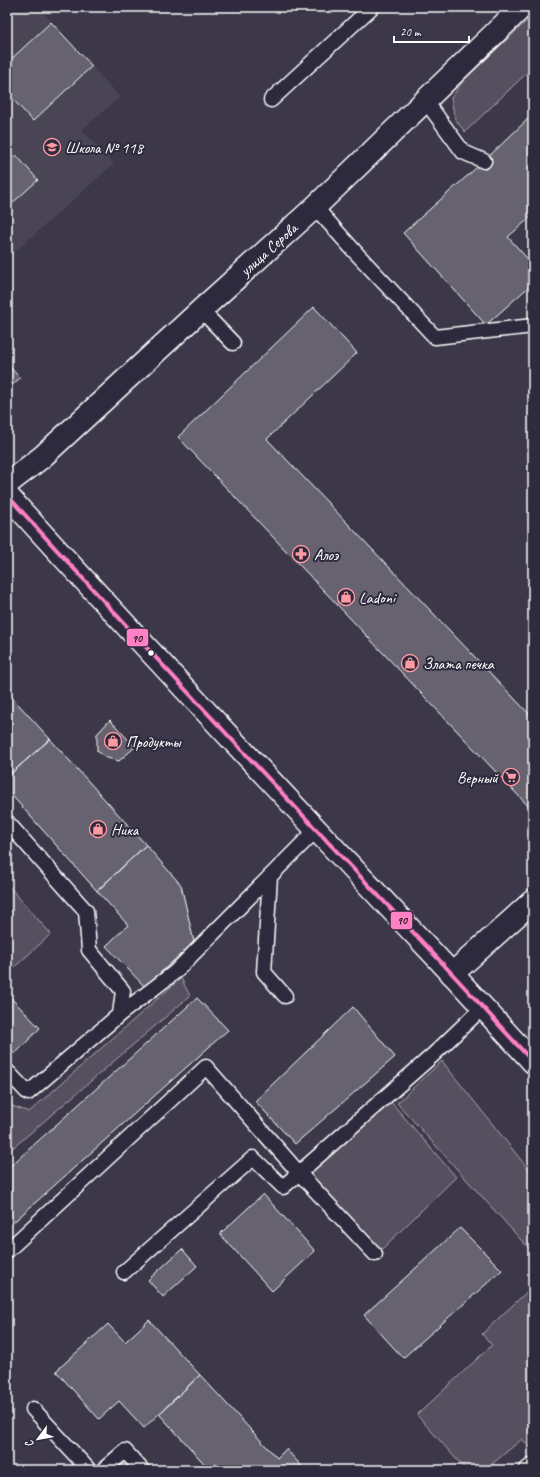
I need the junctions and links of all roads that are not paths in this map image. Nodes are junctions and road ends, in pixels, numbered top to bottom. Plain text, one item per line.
1 (372, 7) edge
2 (522, 7) edge
3 (271, 100) dead end
4 (425, 100) junction
5 (484, 161) dead end
6 (315, 207) junction
7 (201, 310) junction
8 (533, 326) edge
9 (233, 343) dead end
10 (7, 484) edge
11 (7, 495) edge
12 (7, 822) edge
13 (316, 830) junction
14 (270, 876) junction
15 (533, 900) edge
16 (452, 974) junction
17 (285, 996) dead end
18 (482, 1008) junction
19 (120, 1014) junction
20 (533, 1062) edge
21 (7, 1071) edge
22 (299, 1173) junction
23 (7, 1251) edge
24 (375, 1254) dead end
25 (124, 1272) dead end
26 (33, 1409) dead end
27 (89, 1470) edge
28 (103, 1470) edge
29 (142, 1470) edge

1 - 3 lane
2 - 4 street, улица Серова
4 - 5 lane
4 - 6 street, улица Серова
6 - 7 street, улица Серова
6 - 8 lane
7 - 9 lane
7 - 10 street, улица Серова
11 - 13 street
12 - 19 lane
13 - 14 lane
13 - 16 street
14 - 17 lane
14 - 19 lane
15 - 16 street
16 - 18 street
18 - 20 street
18 - 22 lane
19 - 21 lane
22 - 23 lane
22 - 24 lane
22 - 25 lane
26 - 27 lane
28 - 29 lane

